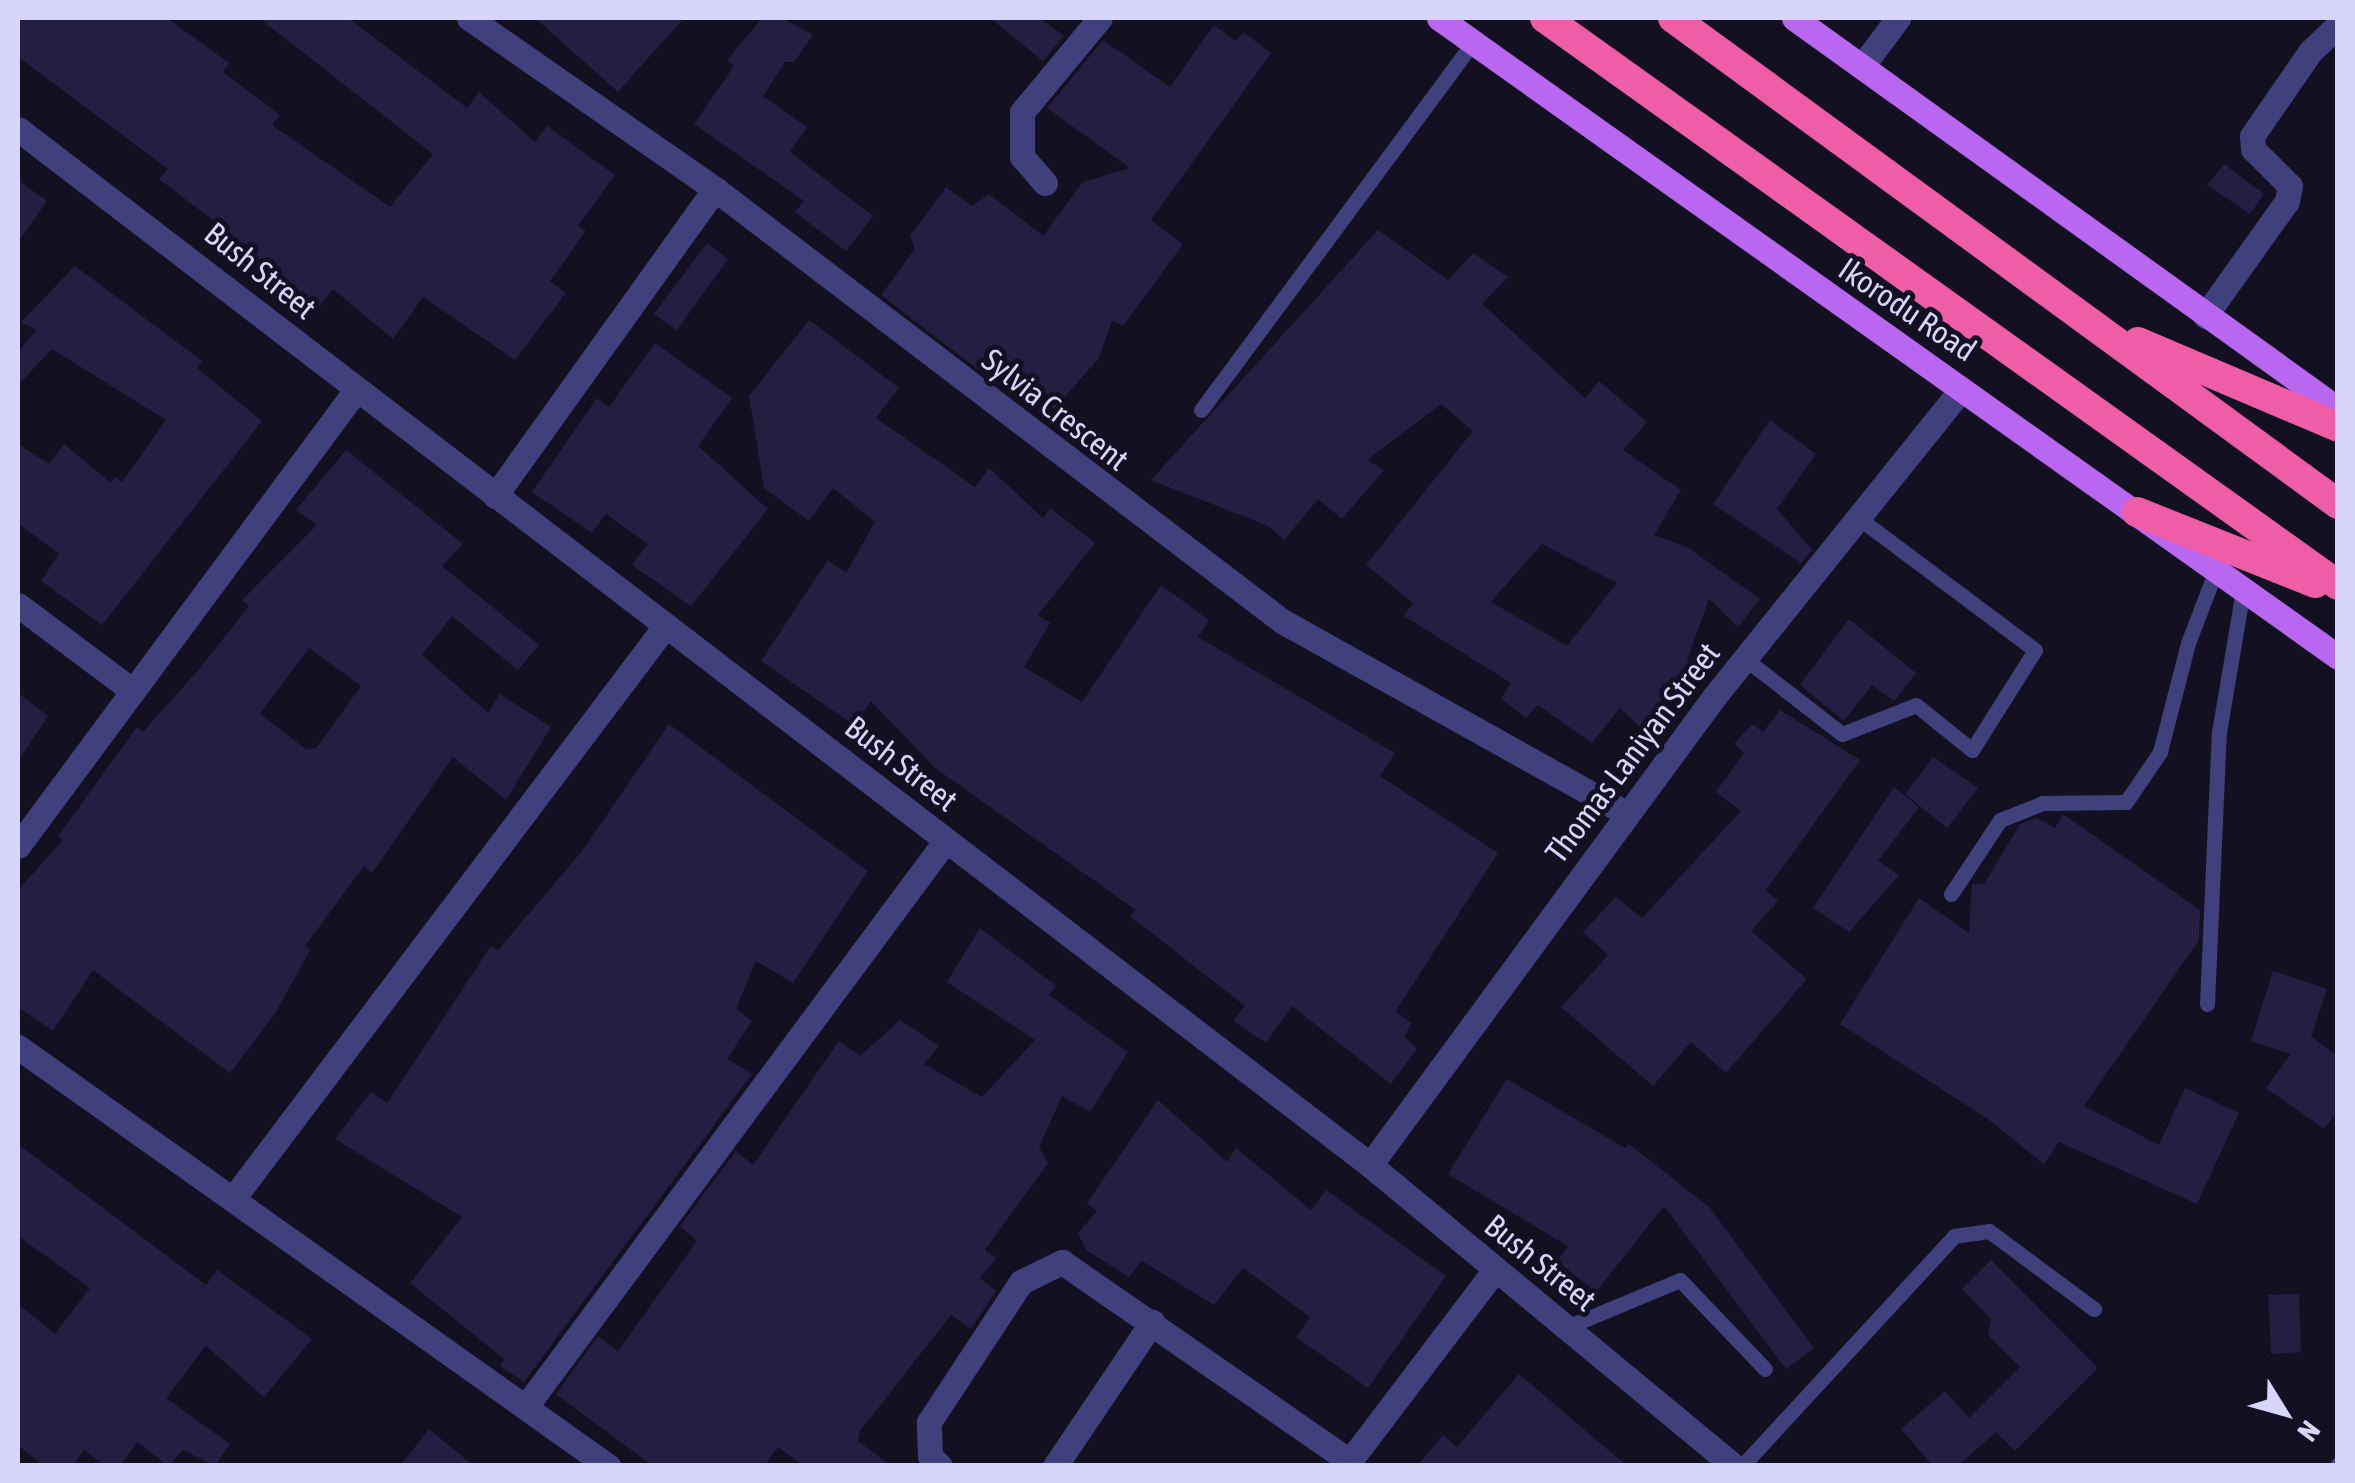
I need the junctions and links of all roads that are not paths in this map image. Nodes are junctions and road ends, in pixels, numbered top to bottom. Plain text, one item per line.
1 (469, 18) edge
2 (1100, 18) edge
3 (1439, 18) edge
4 (1546, 18) edge
5 (1673, 18) edge
6 (1794, 18) edge
7 (1898, 18) edge
8 (2338, 25) edge
9 (1473, 42) junction
10 (1863, 65) junction
11 (18, 129) edge
12 (1045, 183) dead end
13 (715, 189) junction
14 (2205, 316) junction
15 (2092, 323) junction
16 (356, 390) junction
17 (1962, 390) junction
18 (2338, 409) edge
19 (1201, 410) dead end
20 (2338, 427) edge
21 (496, 496) junction
22 (2338, 504) edge
23 (2136, 512) junction
24 (1856, 516) junction
25 (2216, 570) junction
26 (2338, 588) edge
27 (2243, 590) junction
28 (18, 605) edge
29 (666, 625) junction
30 (2338, 657) edge
31 (1744, 658) junction
32 (129, 688) junction
33 (1626, 814) junction
34 (946, 840) junction
35 (18, 846) edge
36 (1951, 894) dead end
37 (2207, 1004) dead end
38 (18, 1047) edge
39 (1370, 1166) junction
40 (235, 1196) junction
41 (1495, 1270) junction
42 (2094, 1309) dead end
43 (1152, 1322) junction
44 (1567, 1327) junction
45 (1766, 1369) dead end
46 (527, 1404) junction
47 (1348, 1464) edge
48 (608, 1466) edge
49 (940, 1466) edge
50 (1055, 1466) edge
51 (1734, 1466) edge
52 (1742, 1466) edge

1 - 13 street, Sylvia Crescent
2 - 12 street
3 - 9 main road, Ikorodu Road
4 - 26 highway, Ikorodu Road
5 - 15 highway
6 - 10 main road
7 - 10 street
8 - 14 street
9 - 17 main road, Ikorodu Road
9 - 19 lane
10 - 14 main road
11 - 16 street, Bush Street
13 - 21 street
13 - 33 street, Sylvia Crescent
14 - 18 main road
15 - 20 highway
15 - 22 highway
16 - 21 street, Bush Street
16 - 32 street
17 - 23 main road, Ikorodu Road
17 - 24 street, Thomas Laniyan Street
21 - 29 street, Bush Street
23 - 25 main road, Ikorodu Road
23 - 26 highway
24 - 31 street, Thomas Laniyan Street
24 - 31 lane
25 - 27 main road, Ikorodu Road
25 - 36 lane
27 - 30 main road, Ikorodu Road
27 - 37 lane
28 - 32 street
29 - 34 street, Bush Street
29 - 40 street
31 - 33 street, Thomas Laniyan Street
32 - 35 street
33 - 39 street, Thomas Laniyan Street
34 - 39 street, Bush Street
34 - 46 street
38 - 40 street
39 - 41 street, Bush Street
40 - 46 street
41 - 44 street, Bush Street
41 - 47 street
42 - 52 lane
43 - 47 street
43 - 49 street
43 - 50 street
44 - 45 lane
44 - 51 street, Bush Street
46 - 48 street

